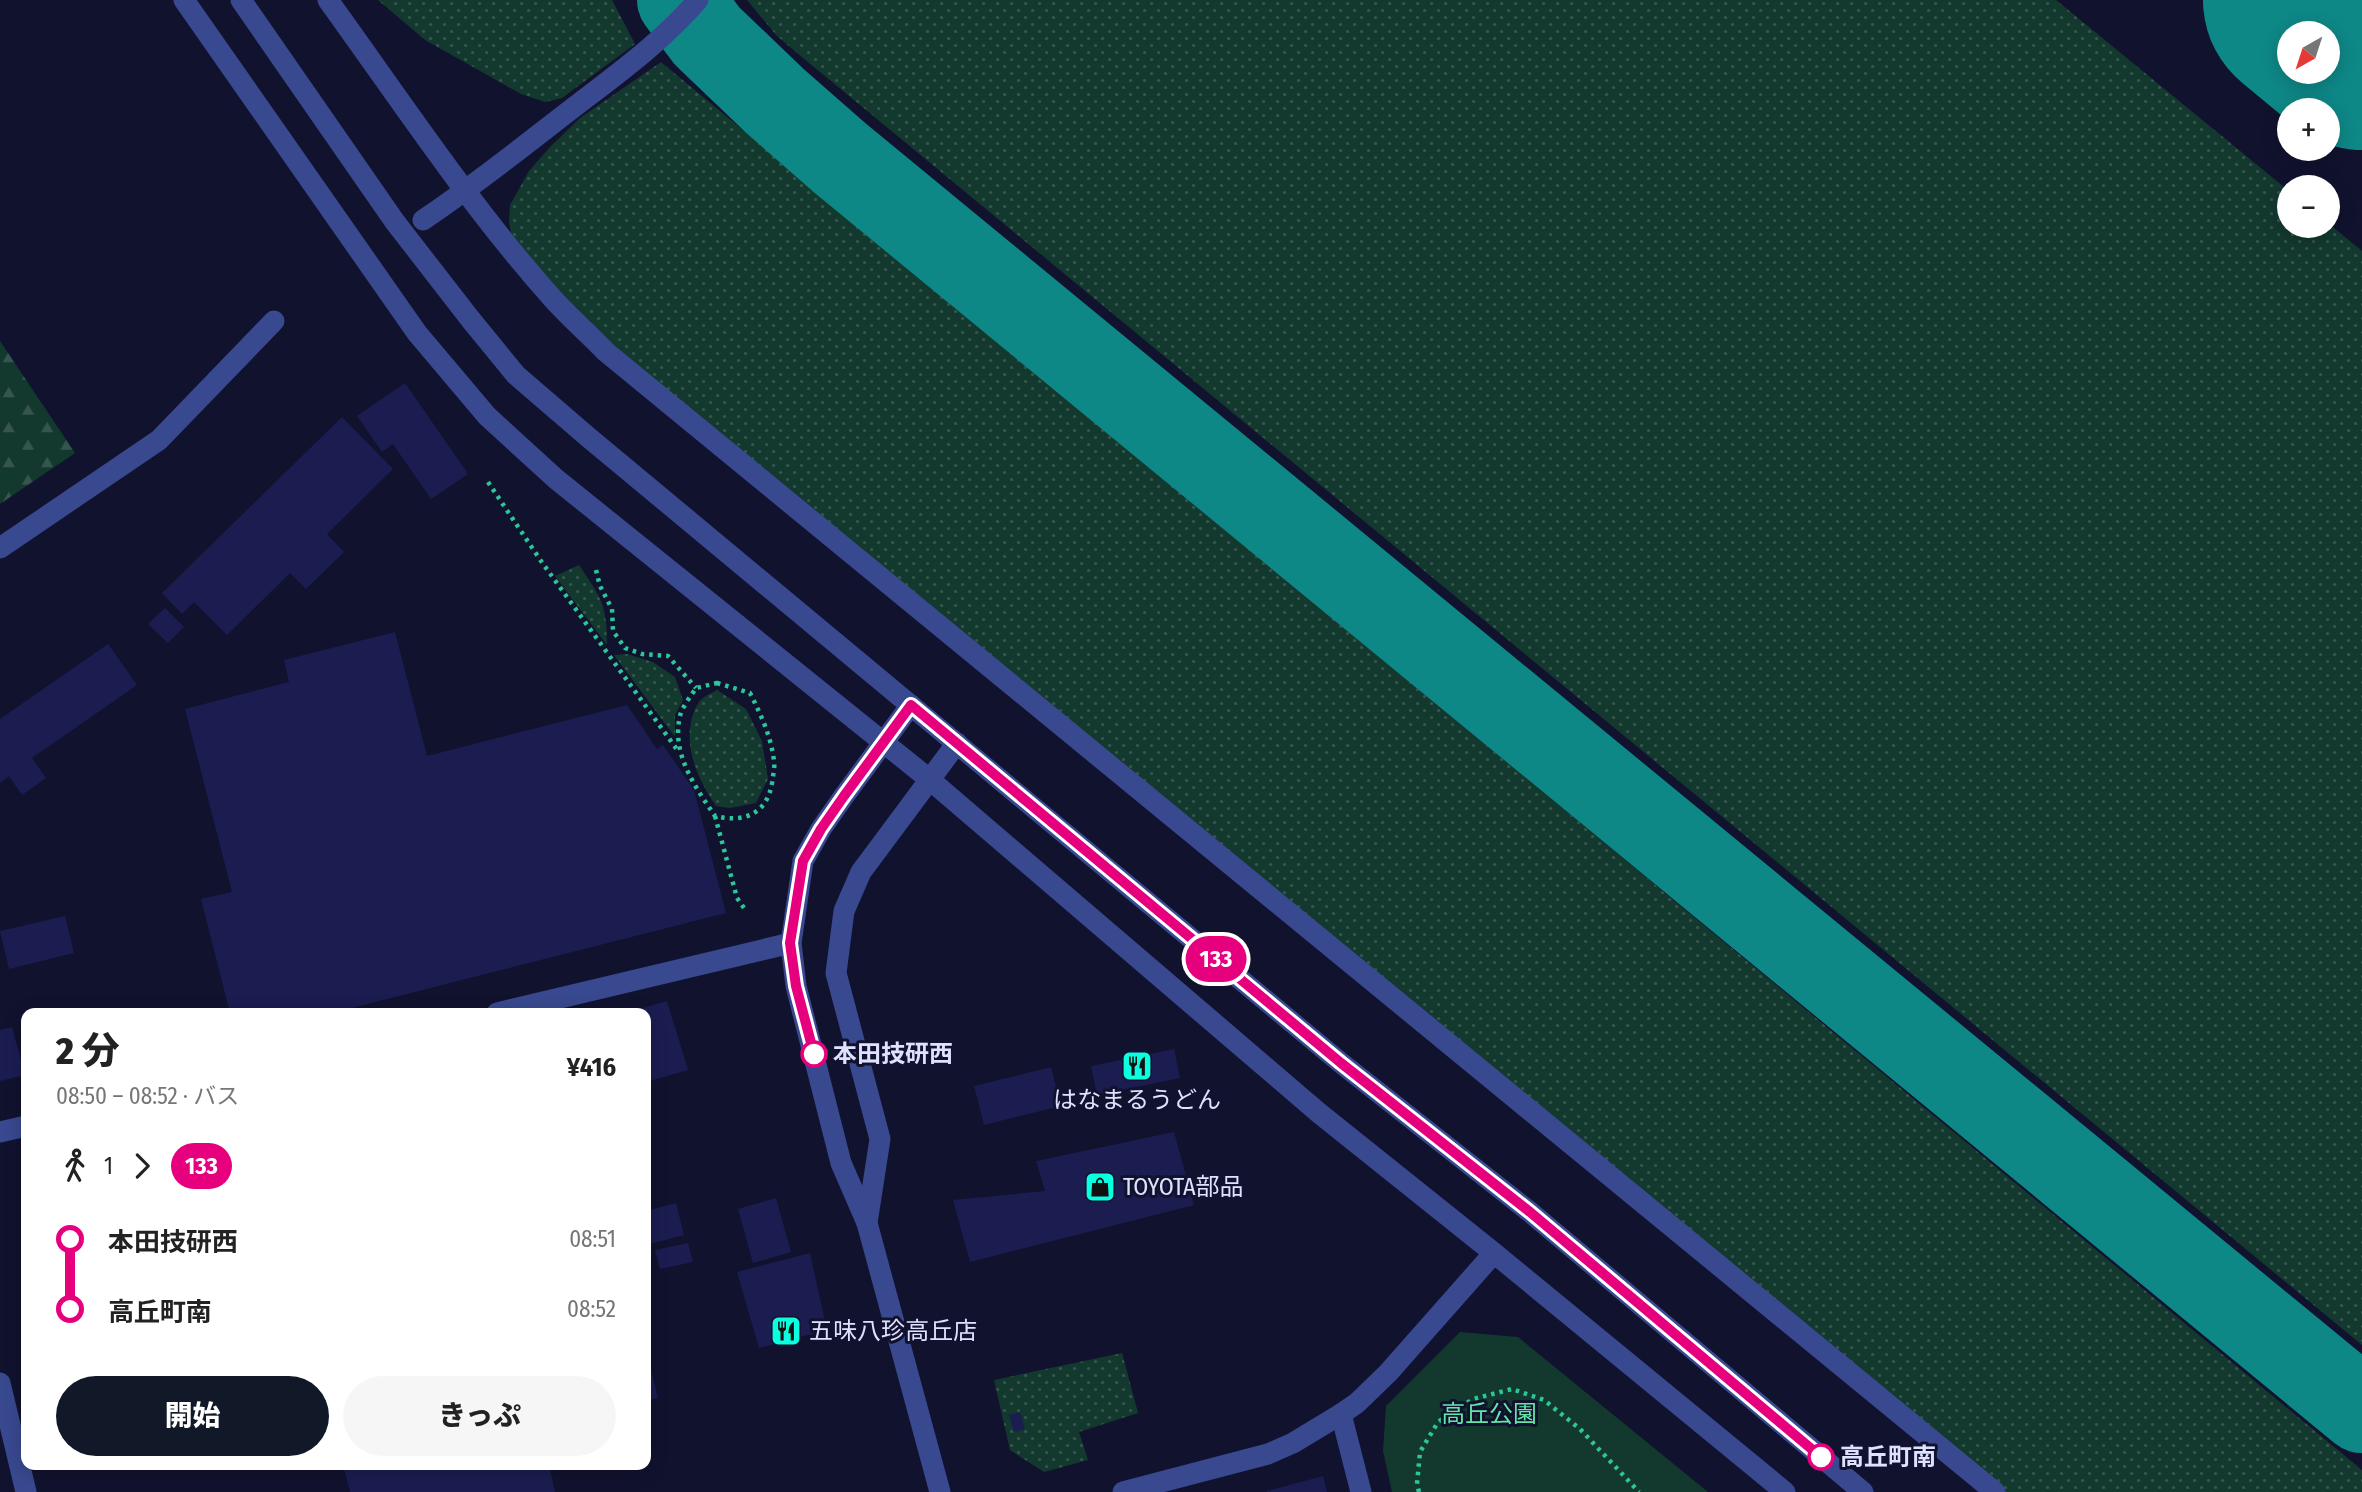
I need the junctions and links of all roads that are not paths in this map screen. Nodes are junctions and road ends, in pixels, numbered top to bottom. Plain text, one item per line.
1 (184, 0) edge
2 (241, 0) edge
3 (328, 0) edge
4 (698, 0) edge
5 (467, 191) junction
6 (423, 219) dead end
7 (274, 321) dead end
8 (0, 548) edge
9 (911, 705) junction
10 (883, 742) junction
11 (957, 743) junction
12 (929, 779) junction
13 (790, 943) junction
14 (517, 1008) edge
15 (21, 1127) edge
16 (0, 1132) edge
17 (867, 1223) junction
18 (1494, 1253) junction
19 (0, 1384) edge
20 (1342, 1414) junction
21 (26, 1492) edge
22 (940, 1492) edge
23 (1123, 1492) edge
24 (1361, 1492) edge
25 (1785, 1492) edge
26 (1863, 1492) edge
27 (1995, 1492) edge

1 - 10 street
2 - 9 street
3 - 5 street
4 - 5 street
5 - 6 street
5 - 27 street
7 - 8 street
9 - 10 street
9 - 11 street
10 - 12 street
10 - 13 street
11 - 12 street
11 - 26 street
12 - 17 street
12 - 18 street
13 - 14 street
13 - 17 street
15 - 16 street
17 - 22 street
18 - 20 street
18 - 25 street
19 - 21 street
20 - 23 street
20 - 24 street

